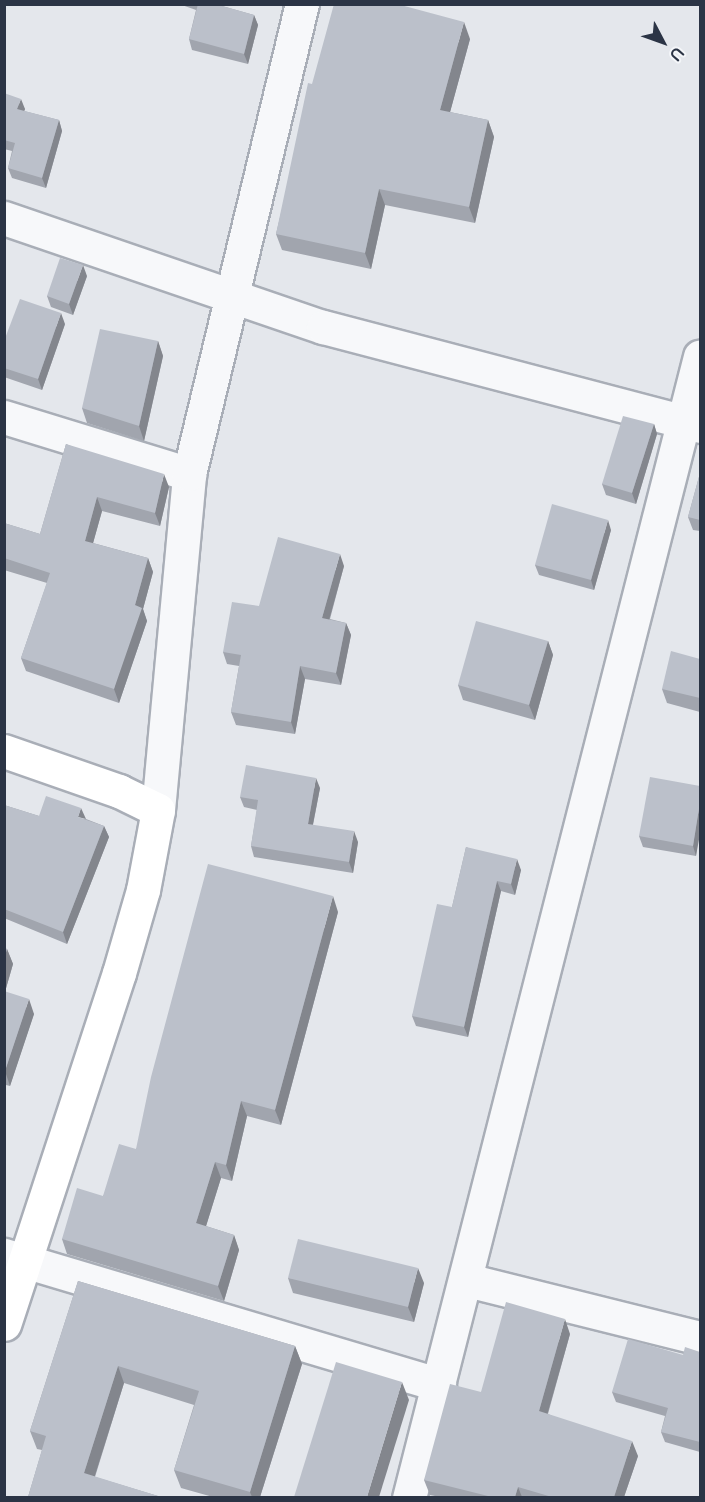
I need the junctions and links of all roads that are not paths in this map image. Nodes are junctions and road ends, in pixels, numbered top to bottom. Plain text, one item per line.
1 (302, 4) edge
2 (4, 218) edge
3 (232, 296) junction
4 (700, 356) edge
5 (4, 417) edge
6 (692, 424) edge
7 (189, 474) junction
8 (4, 751) edge
9 (158, 810) junction
10 (15, 1258) edge
11 (467, 1280) junction
12 (4, 1324) edge
13 (700, 1338) edge
14 (439, 1385) junction
15 (409, 1497) edge

1 - 3 street
2 - 3 street
3 - 6 street
3 - 7 street
4 - 6 street
5 - 7 street
6 - 11 street
7 - 9 street
8 - 9 highway
9 - 10 highway
10 - 12 highway
10 - 14 street
11 - 13 street
11 - 14 street
14 - 15 street

